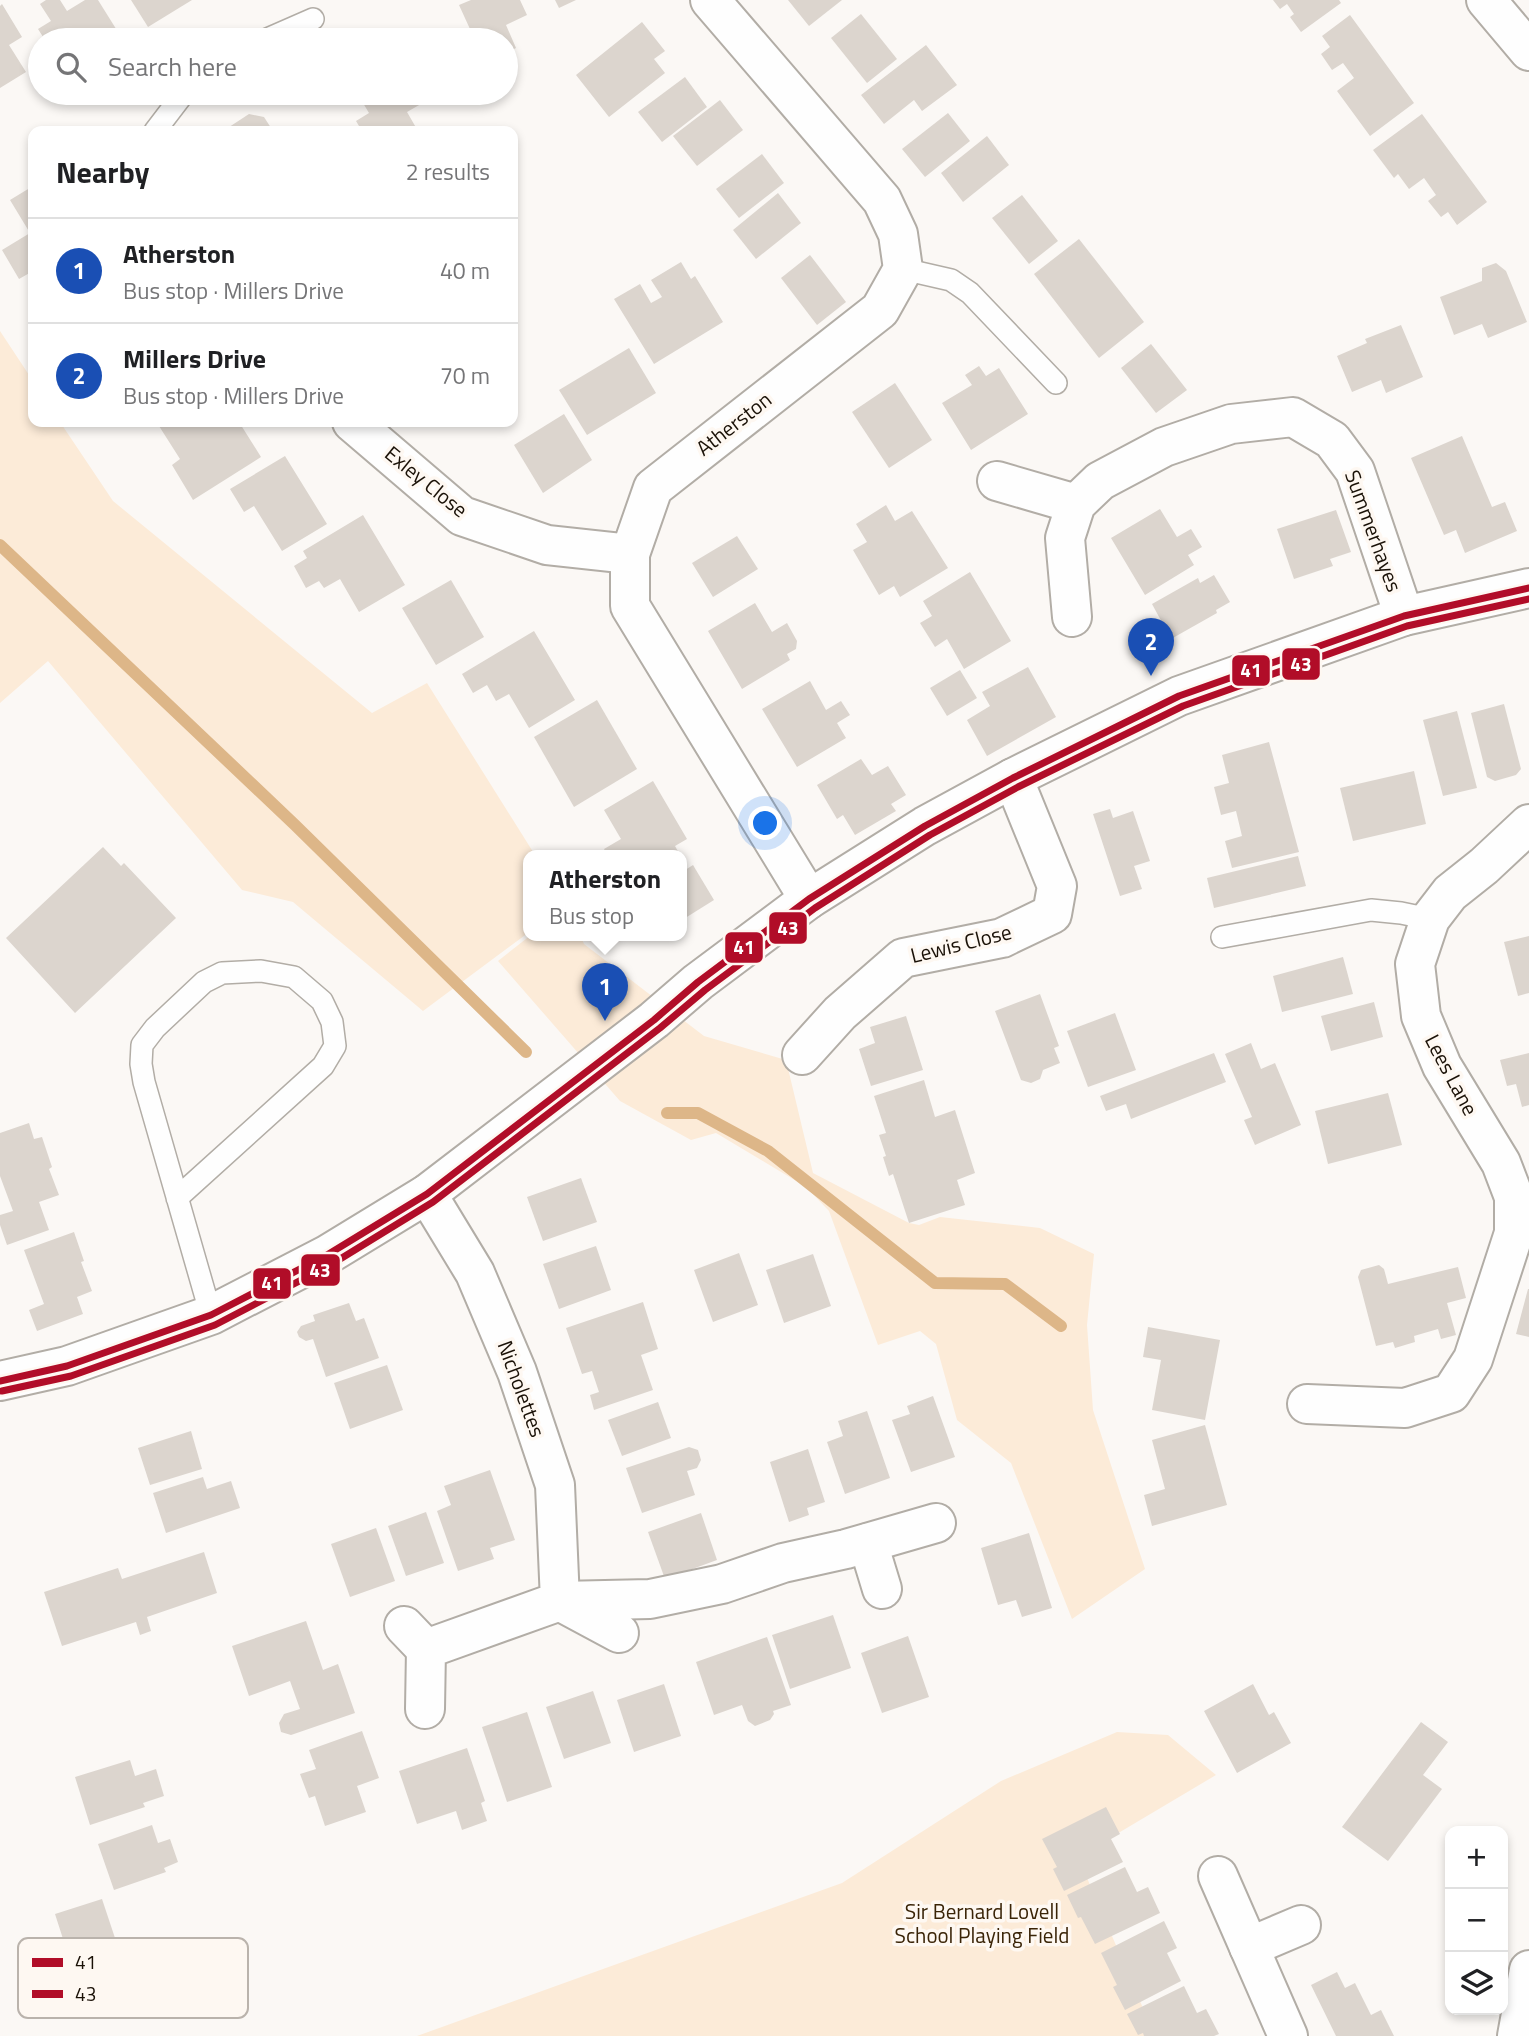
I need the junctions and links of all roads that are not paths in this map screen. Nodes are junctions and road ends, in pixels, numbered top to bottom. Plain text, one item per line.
1 (710, 0) edge
2 (1486, 0) edge
3 (313, 19) dead end
4 (292, 28) edge
5 (1529, 51) edge
6 (175, 105) edge
7 (159, 126) edge
8 (903, 269) junction
9 (1056, 383) dead end
10 (358, 427) edge
11 (997, 481) dead end
12 (1076, 504) junction
13 (630, 554) junction
14 (1529, 588) edge
15 (1404, 616) junction
16 (1072, 617) dead end
17 (1013, 778) junction
18 (1529, 824) edge
19 (809, 899) junction
20 (1430, 919) junction
21 (1222, 937) dead end
22 (802, 1055) dead end
23 (427, 1194) junction
24 (1521, 1195) edge
25 (177, 1198) junction
26 (211, 1315) junction
27 (0, 1381) edge
28 (1307, 1404) dead end
29 (936, 1523) dead end
30 (868, 1543) junction
31 (881, 1589) dead end
32 (560, 1601) junction
33 (619, 1633) dead end
34 (425, 1709) dead end
35 (1218, 1875) dead end
36 (1301, 1925) dead end
37 (1249, 1947) junction
38 (1529, 1970) edge
39 (1288, 2036) edge
40 (1517, 2036) edge

1 - 8 street
2 - 5 street
3 - 4 lane
6 - 7 lane
8 - 9 lane
8 - 13 street, Atherston
10 - 13 street, Exley Close
11 - 12 street
12 - 15 street, Summerhayes
12 - 16 street, Summerhayes
13 - 19 street, Atherston
14 - 15 street
15 - 17 street
17 - 19 street
17 - 22 street, Lewis Close
18 - 20 street, Lees Lane
19 - 23 street
20 - 21 lane
20 - 24 street, Lees Lane
23 - 26 street
23 - 32 street, Nicholettes
24 - 28 street, Lees Lane
25 - 25 lane
25 - 26 lane
26 - 27 street
29 - 30 street
30 - 31 street
30 - 32 street
32 - 33 street
32 - 34 street
35 - 37 street
36 - 37 street
37 - 39 street
38 - 40 street

